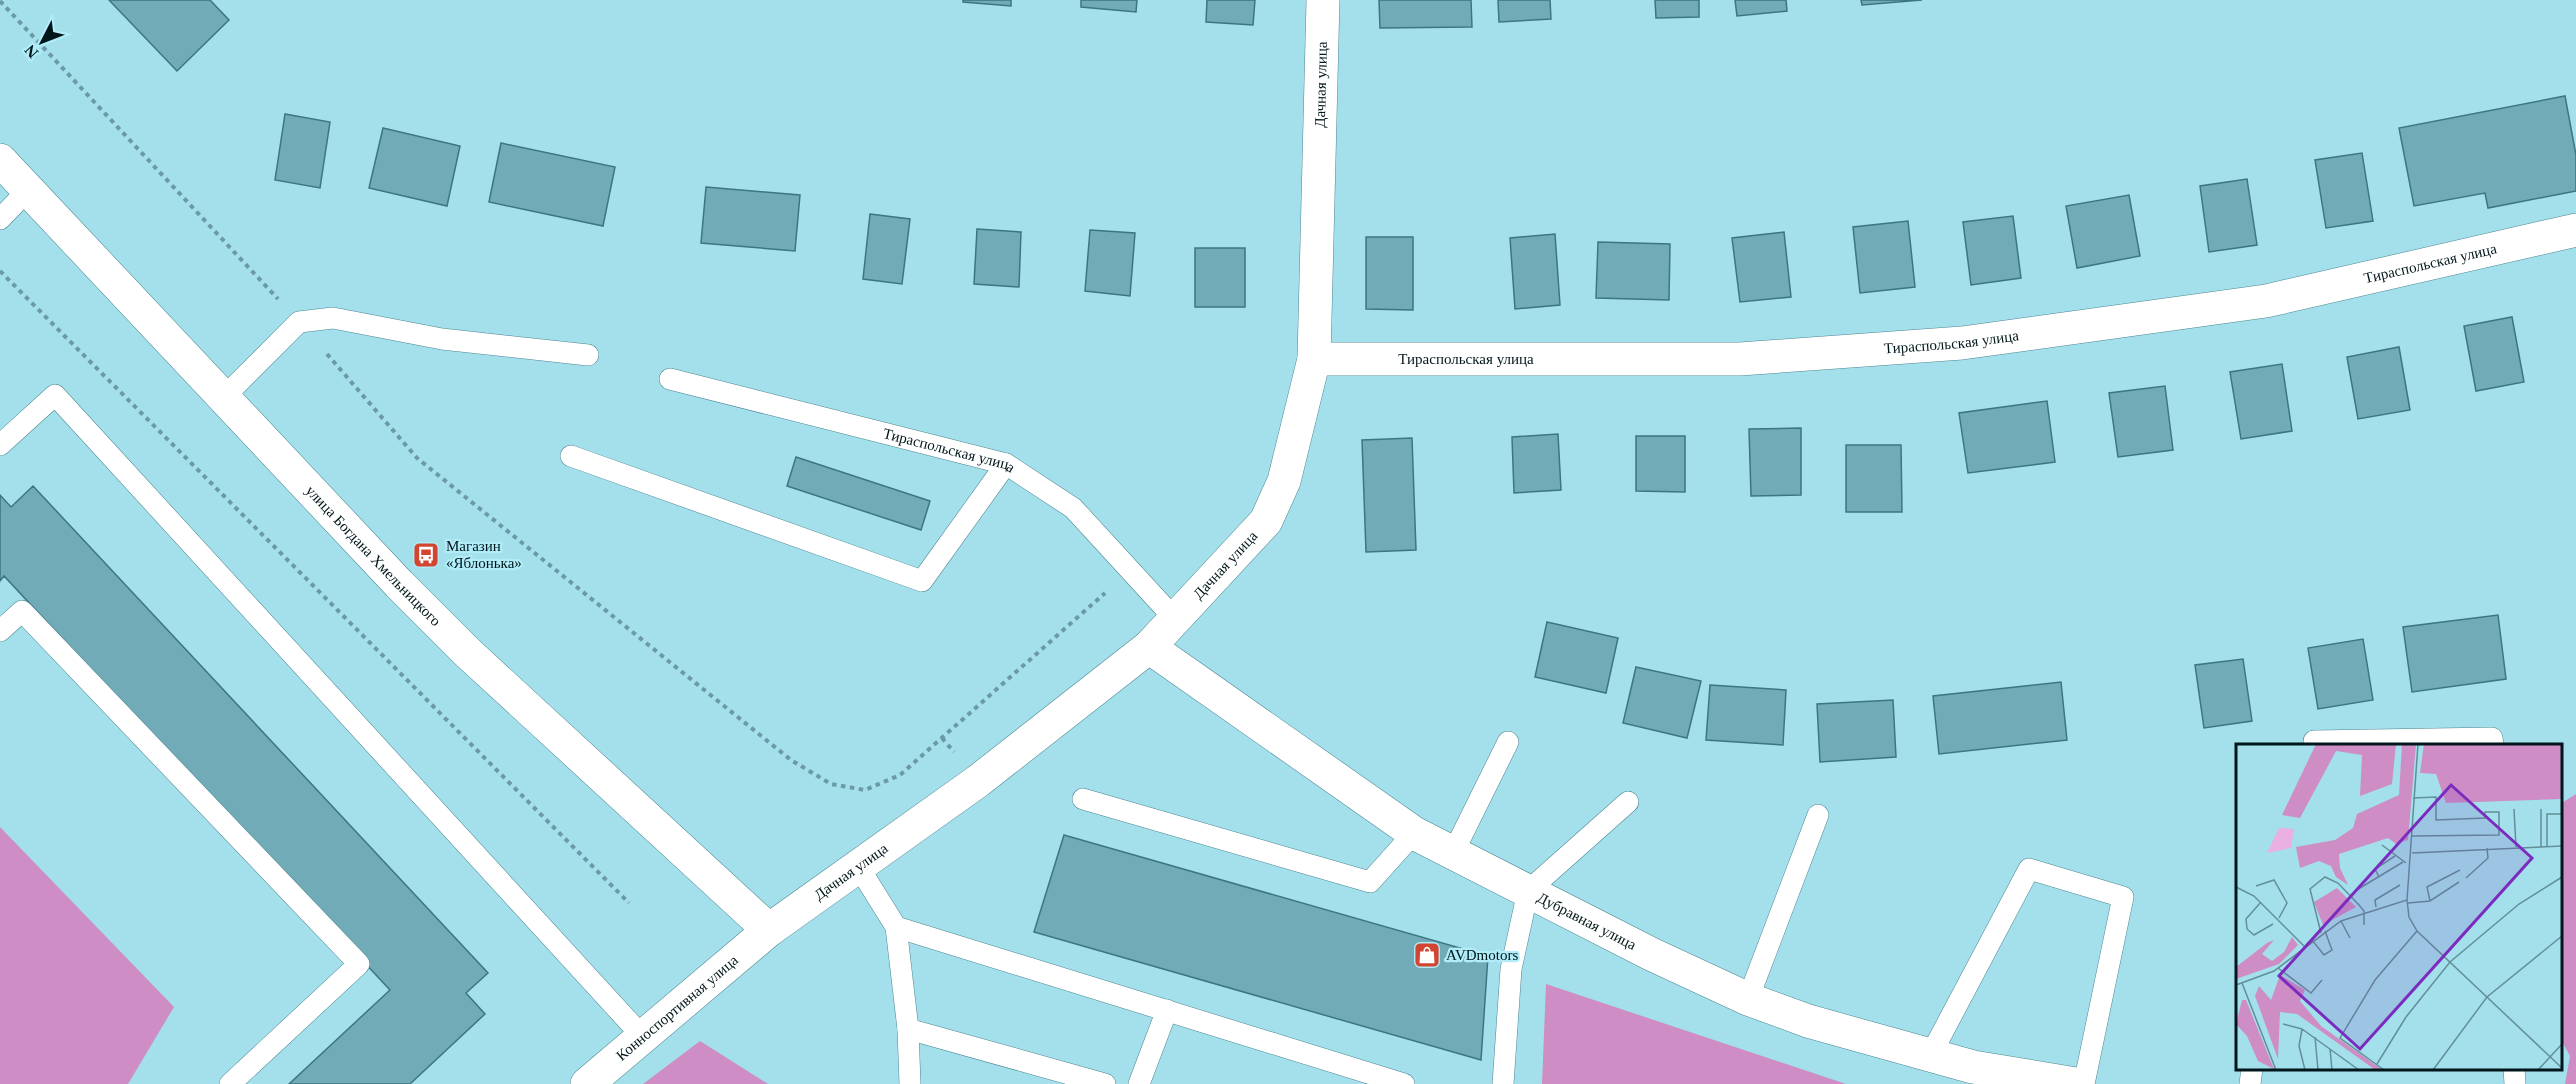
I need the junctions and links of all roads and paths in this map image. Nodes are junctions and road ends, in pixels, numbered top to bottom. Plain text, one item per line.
1 (1323, 0) edge
2 (0, 1) edge
3 (0, 160) edge
4 (28, 190) junction
5 (0, 219) edge
6 (2576, 230) edge
7 (0, 271) edge
8 (299, 322) junction
9 (588, 355) dead end
10 (1314, 360) junction
11 (670, 379) dead end
12 (224, 397) junction
13 (0, 445) edge
14 (571, 456) dead end
15 (1006, 464) junction
16 (1130, 571) junction
17 (1174, 618) junction
18 (0, 631) edge
19 (1149, 646) junction
20 (2314, 741) dead end
21 (1508, 742) dead end
22 (2493, 744) edge
23 (1083, 799) dead end
24 (1628, 802) dead end
25 (1818, 815) dead end
26 (1414, 832) junction
27 (1453, 853) junction
28 (858, 866) junction
29 (1528, 891) junction
30 (629, 903) dead end
31 (896, 927) junction
32 (768, 930) junction
33 (1748, 999) junction
34 (1167, 1010) junction
35 (908, 1029) junction
36 (642, 1036) junction
37 (1930, 1056) junction
38 (2252, 1069) edge
39 (2514, 1069) edge
40 (1965, 1076) edge
41 (230, 1084) edge
42 (587, 1084) edge
43 (910, 1084) edge
44 (1105, 1084) edge
45 (1139, 1084) edge
46 (1404, 1084) edge
47 (1503, 1084) edge
48 (2076, 1084) edge
49 (2084, 1084) edge
50 (2250, 1084) edge
51 (2515, 1084) edge

1 - 10 main road, Дачная улица
2 - 8 path
3 - 4 main road, улица Богдана Хмельницкого
4 - 5 lane
4 - 12 main road, улица Богдана Хмельницкого
6 - 10 main road, Тираспольская улица
7 - 30 path
8 - 9 lane
8 - 12 lane
8 - 16 path
10 - 17 main road, Дачная улица
11 - 15 lane, Тираспольская улица
12 - 32 main road, улица Богдана Хмельницкого
13 - 36 lane
14 - 15 lane
15 - 16 lane, Тираспольская улица
16 - 17 lane, Тираспольская улица
17 - 19 main road, Дачная улица
18 - 41 lane
19 - 26 main road, Дубравная улица
19 - 28 main road, Дачная улица
20 - 22 lane
21 - 27 lane
23 - 26 lane
24 - 29 lane
25 - 33 lane
26 - 27 main road, Дубравная улица
27 - 29 main road, Дубравная улица
28 - 31 lane
28 - 32 main road, Дачная улица
29 - 33 main road, Дубравная улица
29 - 47 lane
31 - 34 lane
31 - 35 lane
32 - 36 main road, Конноспортивная улица
33 - 37 main road, Дубравная улица
34 - 45 lane
34 - 46 lane
35 - 43 lane
35 - 44 lane
36 - 42 main road, Конноспортивная улица
37 - 40 main road, Дубравная улица
37 - 49 lane
38 - 50 lane
39 - 51 lane
40 - 48 main road, Дубравная улица

